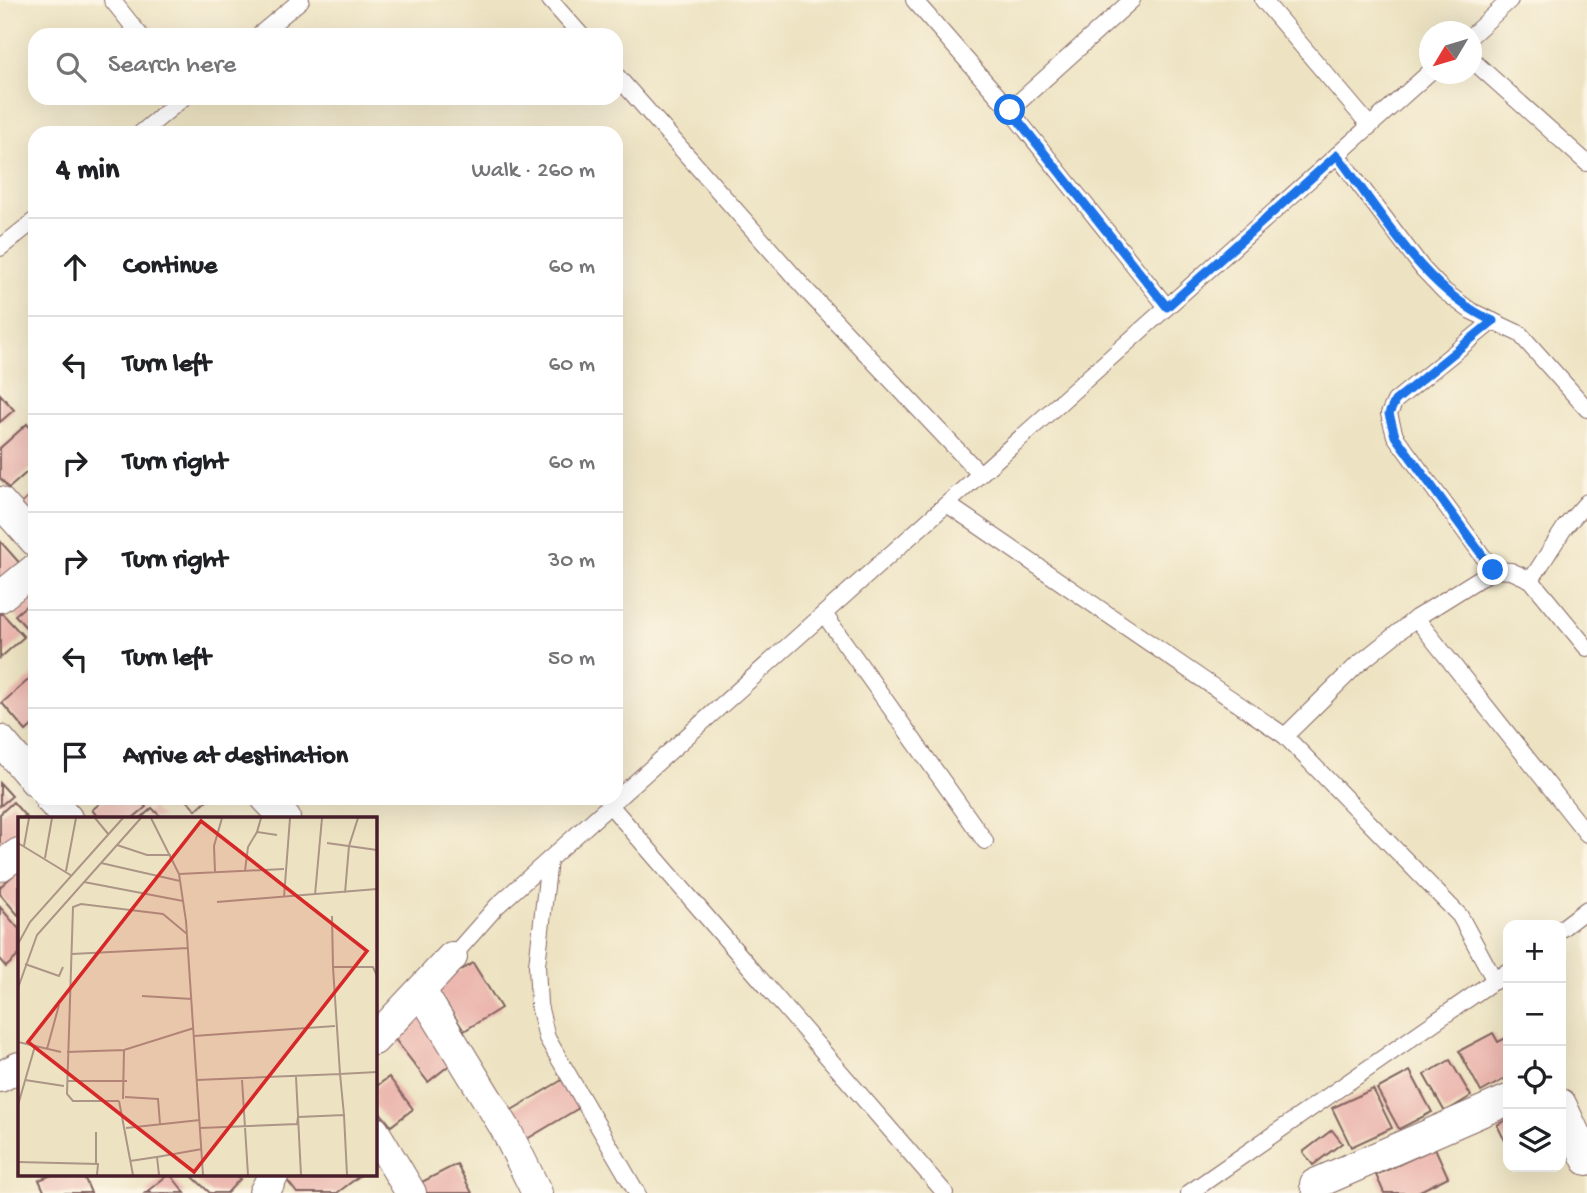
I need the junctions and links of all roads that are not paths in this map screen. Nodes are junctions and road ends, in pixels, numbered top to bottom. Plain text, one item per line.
1 (112, 0) edge
2 (301, 0) edge
3 (550, 0) edge
4 (914, 0) edge
5 (1132, 0) edge
6 (1263, 0) edge
7 (1510, 0) edge
8 (1482, 26) edge
9 (134, 28) edge
10 (267, 28) edge
11 (575, 28) edge
12 (1482, 69) edge
13 (1419, 82) edge
14 (623, 83) edge
15 (175, 105) edge
16 (1010, 110) junction
17 (149, 126) edge
18 (1370, 126) junction
19 (1337, 155) junction
20 (1587, 163) edge
21 (28, 226) edge
22 (0, 248) edge
23 (1167, 307) junction
24 (1493, 321) junction
25 (1587, 409) edge
26 (980, 474) junction
27 (0, 502) edge
28 (1587, 502) edge
29 (947, 504) junction
30 (28, 533) edge
31 (1493, 570) junction
32 (28, 575) edge
33 (1531, 580) junction
34 (0, 597) edge
35 (824, 614) junction
36 (1416, 618) junction
37 (1587, 648) edge
38 (1285, 736) junction
39 (0, 740) edge
40 (28, 773) edge
41 (623, 793) edge
42 (610, 805) joint
43 (1587, 834) edge
44 (985, 841) dead end
45 (18, 854) edge
46 (549, 860) junction
47 (0, 866) edge
48 (1587, 909) edge
49 (1566, 925) edge
50 (452, 957) joint
51 (1503, 975) edge
52 (1494, 981) junction
53 (421, 991) junction
54 (376, 1038) edge
55 (18, 1068) edge
56 (0, 1077) edge
57 (1503, 1102) edge
58 (1564, 1109) edge
59 (376, 1134) edge
60 (1585, 1148) edge
61 (273, 1176) edge
62 (1315, 1184) dead end
63 (264, 1193) edge
64 (411, 1193) edge
65 (537, 1193) edge
66 (636, 1193) edge
67 (945, 1193) edge
68 (1189, 1193) edge

1 - 9 lane
2 - 10 lane
3 - 11 lane
4 - 16 lane
5 - 16 lane
6 - 18 lane
7 - 8 lane
12 - 20 lane
13 - 18 lane
14 - 26 lane
15 - 17 lane
16 - 23 lane
18 - 19 lane
19 - 23 lane
19 - 24 lane
21 - 22 lane
23 - 26 lane
24 - 25 lane
24 - 31 lane
26 - 29 lane
27 - 30 street
28 - 33 lane
29 - 35 lane
29 - 38 lane
31 - 33 lane
31 - 36 lane
32 - 34 street
33 - 37 lane
35 - 41 lane
35 - 44 lane
36 - 38 lane
36 - 43 lane
38 - 52 lane
39 - 40 street
42 - 46 lane
42 - 67 lane
45 - 47 street
46 - 50 lane
46 - 66 lane
48 - 49 lane
50 - 53 street
51 - 52 lane
52 - 68 lane
53 - 54 street
53 - 65 street
55 - 56 street
57 - 62 street
58 - 60 street
59 - 64 street
61 - 63 street

